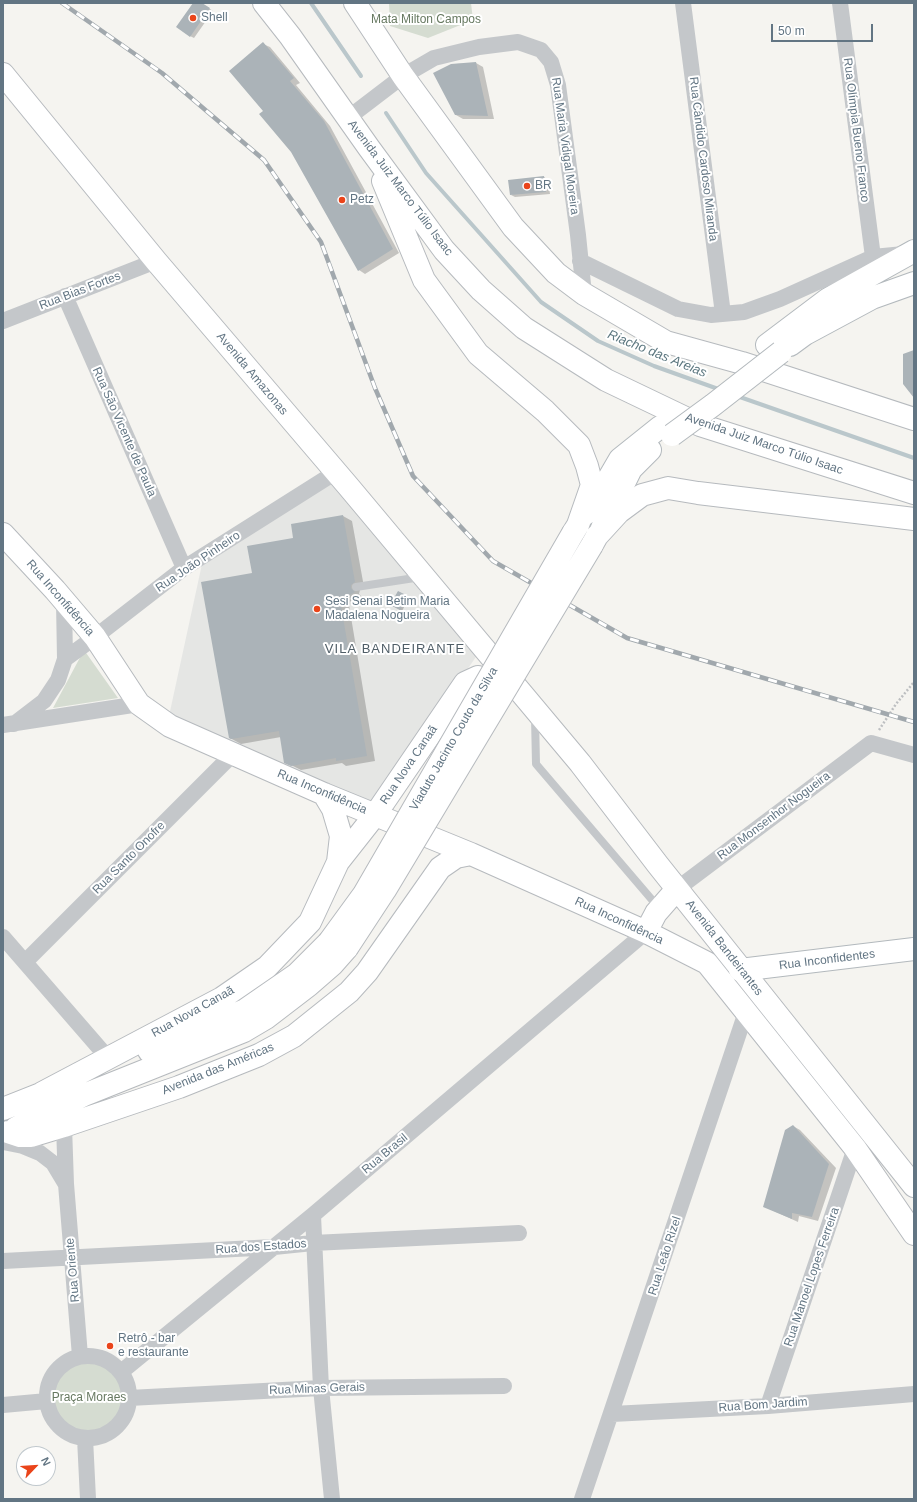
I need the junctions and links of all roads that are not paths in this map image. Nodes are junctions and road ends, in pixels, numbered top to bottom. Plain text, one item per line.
1 (264, 3) edge
2 (355, 3) edge
3 (683, 3) edge
4 (840, 3) edge
5 (3, 74) edge
6 (403, 76) junction
7 (348, 118) junction
8 (369, 148) junction
9 (910, 253) edge
10 (873, 257) junction
11 (156, 261) junction
12 (580, 261) junction
13 (914, 283) edge
14 (584, 294) junction
15 (65, 296) junction
16 (723, 314) junction
17 (3, 321) edge
18 (774, 348) junction
19 (914, 419) edge
20 (666, 431) junction
21 (336, 472) junction
22 (914, 493) edge
23 (914, 519) edge
24 (575, 529) junction
25 (3, 534) edge
26 (595, 541) junction
27 (184, 568) junction
28 (424, 577) junction
29 (356, 587) dead end
30 (64, 601) junction
31 (95, 638) junction
32 (65, 659) junction
33 (504, 672) joint
34 (139, 704) junction
35 (532, 706) junction
36 (9, 724) edge
37 (233, 754) junction
38 (914, 755) edge
39 (324, 794) junction
40 (375, 815) junction
41 (471, 854) junction
42 (338, 862) junction
43 (678, 889) junction
44 (659, 909) junction
45 (646, 932) junction
46 (3, 936) edge
47 (338, 945) junction
48 (914, 950) edge
49 (25, 962) junction
50 (707, 963) joint
51 (740, 970) junction
52 (746, 1012) junction
53 (108, 1058) junction
54 (42, 1093) junction
55 (3, 1109) edge
56 (64, 1126) junction
57 (5, 1136) edge
58 (855, 1148) junction
59 (66, 1184) junction
60 (914, 1186) edge
61 (313, 1215) junction
62 (519, 1233) dead end
63 (914, 1234) edge
64 (313, 1243) junction
65 (274, 1247) junction
66 (72, 1258) junction
67 (3, 1261) edge
68 (80, 1356) junction
69 (121, 1372) junction
70 (504, 1386) dead end
71 (321, 1388) junction
72 (914, 1394) edge
73 (129, 1398) junction
74 (47, 1401) junction
75 (3, 1405) edge
76 (768, 1406) junction
77 (612, 1414) junction
78 (85, 1438) junction
79 (88, 1499) edge
80 (332, 1499) edge
81 (582, 1499) edge

1 - 7 main road, Avenida Juiz Marco Túlio Isaac
2 - 6 main road
3 - 16 street, Rua Cândido Cardoso Miranda
4 - 10 street, Rua Olímpia Bueno Franco
5 - 11 main road, Avenida Amazonas
6 - 7 street, Rua Maria Vidigal Moreira
6 - 12 street, Rua Maria Vidigal Moreira
6 - 14 main road
7 - 8 main road, Avenida Juiz Marco Túlio Isaac
8 - 22 main road, Avenida Juiz Marco Túlio Isaac
8 - 24 main road
9 - 10 street
9 - 18 main road
10 - 16 street
11 - 15 street, Rua Bias Fortes
11 - 21 main road, Avenida Amazonas
12 - 14 street, Rua Maria Vidigal Moreira
12 - 16 street
13 - 18 main road
14 - 19 main road
15 - 17 street, Rua Bias Fortes
15 - 27 street, Rua São Vicente de Paula
18 - 20 main road
20 - 24 main road, Viaduto Jacinto Couto da Silva
20 - 26 main road, Viaduto Jacinto Couto da Silva
21 - 27 street, Rua João Pinheiro
21 - 28 main road, Avenida Amazonas
23 - 26 main road
24 - 47 main road, Viaduto Jacinto Couto da Silva, bridge
25 - 30 main road, Rua Inconfidência
26 - 47 main road, Viaduto Jacinto Couto da Silva, bridge
27 - 31 street, Rua João Pinheiro
28 - 29 lane
28 - 33 main road, Avenida Amazonas
30 - 31 main road, Rua Inconfidência
30 - 32 street
31 - 32 street, Rua João Pinheiro
31 - 34 main road, Rua Inconfidência
32 - 36 street
33 - 35 main road, Avenida Bandeirantes
34 - 36 street
34 - 37 main road, Rua Inconfidência
35 - 40 main road, Rua Nova Canaã
35 - 43 main road, Avenida Bandeirantes
35 - 44 lane
37 - 39 main road, Rua Inconfidência
37 - 49 street, Rua Santo Onofre
38 - 43 street, Rua Monsenhor Nogueira
39 - 40 main road, Rua Inconfidência
39 - 42 main road
40 - 41 main road, Rua Inconfidência
40 - 42 main road, Rua Nova Canaã
41 - 45 main road, Rua Inconfidência
41 - 56 main road, Avenida das Américas
42 - 53 main road, Rua Nova Canaã
43 - 44 main road
43 - 51 main road, Avenida Bandeirantes
44 - 45 main road
45 - 50 main road, Rua Inconfidência
45 - 61 street, Rua Brasil
46 - 49 street
47 - 54 main road
47 - 57 main road, Avenida das Américas
48 - 51 main road, Rua Inconfidentes
49 - 53 street
50 - 52 main road, Avenida Bandeirantes
51 - 60 main road, Avenida Bandeirantes
52 - 58 main road, Avenida Bandeirantes
52 - 77 street, Rua Leão Rizel
53 - 54 main road, Rua Nova Canaã
54 - 55 main road
56 - 57 main road, Avenida das Américas
56 - 59 street, Rua Oriente
57 - 59 street, Rua Oriente
58 - 63 main road, Avenida Bandeirantes
58 - 76 street, Rua Manoel Lopes Ferreira
59 - 66 street, Rua Oriente
61 - 64 street
61 - 65 street, Rua Brasil
62 - 64 street, Rua dos Estados
64 - 65 street, Rua dos Estados
64 - 71 street
65 - 66 street, Rua dos Estados
65 - 69 street, Rua Brasil
66 - 67 street, Rua dos Estados
66 - 68 street, Rua Oriente
68 - 69 street
68 - 74 street
69 - 73 street
70 - 71 street, Rua Minas Gerais
71 - 73 street, Rua Minas Gerais
71 - 80 street
72 - 76 street, Rua Bom Jardim
73 - 78 street
74 - 75 street
74 - 78 street
76 - 77 street, Rua Bom Jardim
77 - 81 street, Rua Leão Rizel
78 - 79 street

